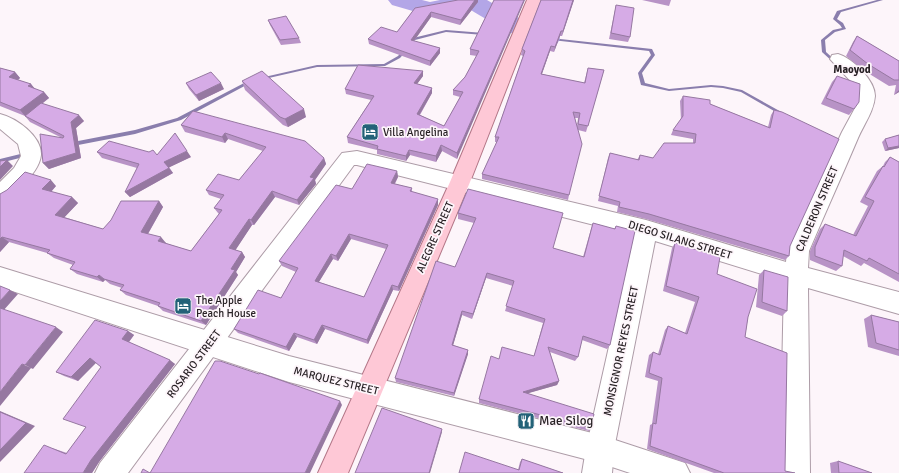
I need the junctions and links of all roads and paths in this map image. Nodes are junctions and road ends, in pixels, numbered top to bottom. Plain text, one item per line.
1 (534, 0) edge
2 (838, 59) dead end
3 (0, 120) edge
4 (348, 158) joint
5 (460, 182) junction
6 (0, 194) edge
7 (646, 229) junction
8 (796, 275) junction
9 (0, 277) edge
10 (899, 303) edge
11 (210, 344) junction
12 (369, 389) junction
13 (599, 461) edge
14 (110, 473) edge
15 (333, 473) edge
16 (675, 473) edge
17 (795, 473) edge

1 - 5 main road, ALEGRE STREET
2 - 8 street, CALDERON STREET
3 - 6 street
4 - 5 street, DIEGO SILANG STREET
4 - 11 street, ROSARIO STREET
5 - 7 street, DIEGO SILANG STREET
5 - 12 main road, ALEGRE STREET
7 - 8 street, DIEGO SILANG STREET
7 - 13 street, MONSIGNOR REYES STREET
8 - 10 street, DIEGO SILANG STREET
8 - 17 street, CALDERON STREET
9 - 11 street, MARQUEZ STREET
11 - 12 street, MARQUEZ STREET
11 - 14 street, ROSARIO STREET
12 - 13 street, MARQUEZ STREET
12 - 15 main road, ALEGRE STREET
13 - 16 street, MARQUEZ STREET

